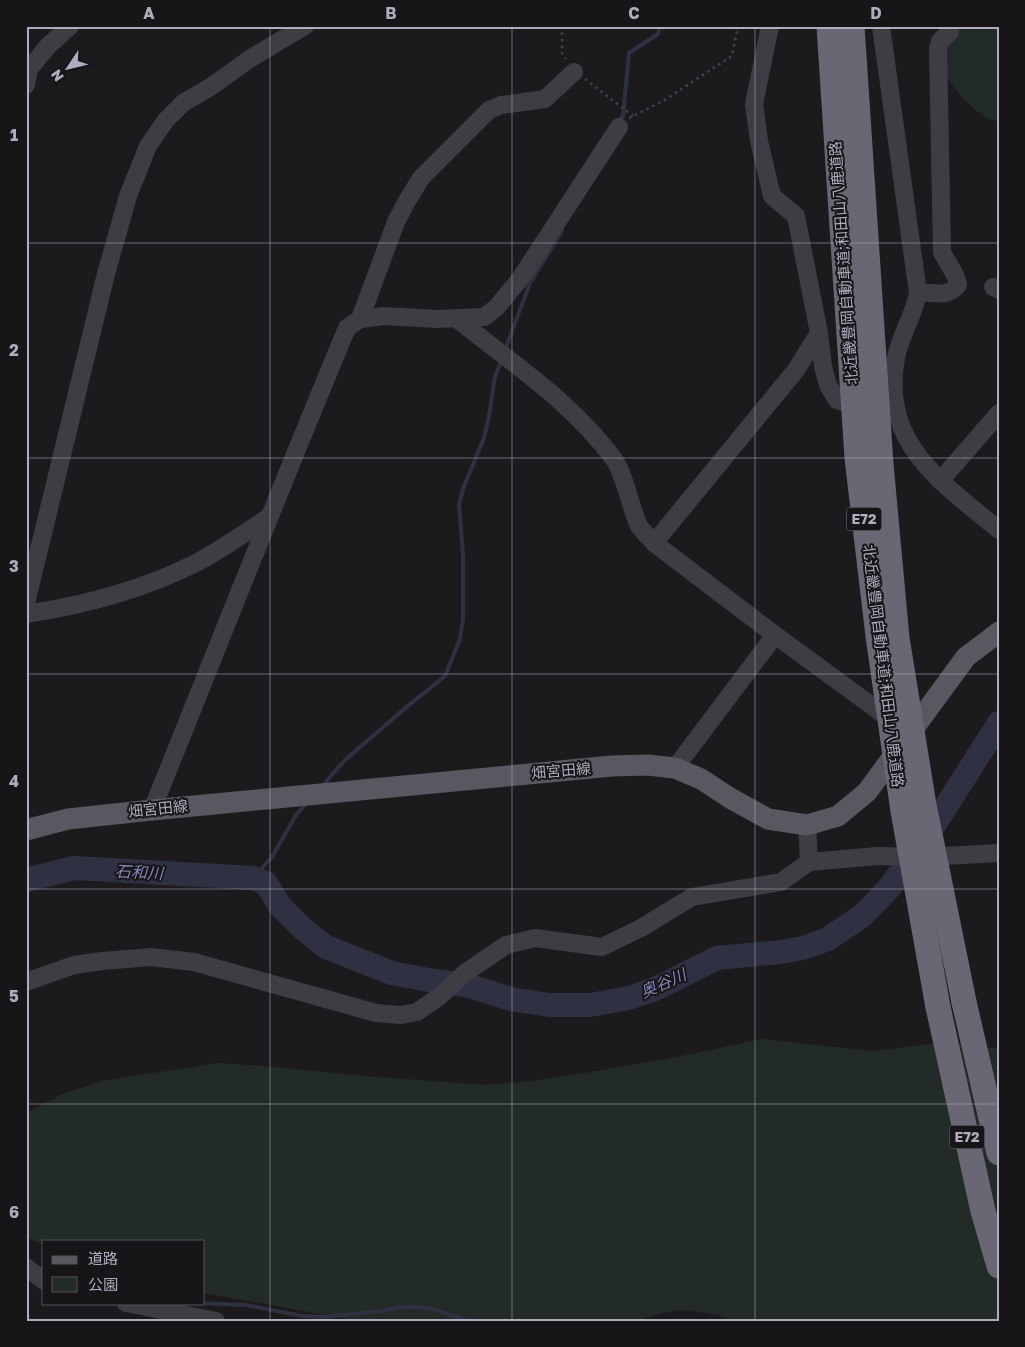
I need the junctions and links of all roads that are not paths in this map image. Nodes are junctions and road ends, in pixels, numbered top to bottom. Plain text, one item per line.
1 (70, 26) edge
2 (305, 26) edge
3 (770, 26) edge
4 (829, 26) edge
5 (852, 26) edge
6 (880, 26) edge
7 (950, 32) dead end
8 (574, 72) road end
9 (26, 85) edge
10 (619, 127) dead end
11 (918, 293) junction
12 (456, 318) junction
13 (360, 319) junction
14 (819, 333) junction
15 (999, 414) edge
16 (899, 422) junction
17 (940, 481) junction
18 (269, 517) junction
19 (999, 530) edge
20 (654, 543) junction
21 (26, 603) edge
22 (26, 614) edge
23 (999, 632) edge
24 (775, 635) junction
25 (911, 734) junction
26 (675, 768) junction
27 (152, 810) junction
28 (807, 825) junction
29 (26, 830) edge
30 (999, 853) edge
31 (809, 862) junction
32 (26, 982) edge
33 (999, 1153) edge
34 (999, 1266) edge
35 (26, 1267) edge
36 (42, 1280) edge
37 (131, 1304) edge
38 (216, 1321) edge

1 - 9 street
2 - 21 street
3 - 14 street
4 - 34 highway, 北近畿豊岡自動車道;和田山八鹿道路 / E72, bridge
5 - 33 highway, 北近畿豊岡自動車道;和田山八鹿道路 / E72, bridge
6 - 11 street
7 - 11 street
8 - 13 street
10 - 12 street
11 - 16 street
12 - 13 street
12 - 20 street
13 - 18 street
14 - 16 street
14 - 20 street
15 - 17 street
16 - 17 street
17 - 19 street
18 - 22 street
18 - 27 street
20 - 24 street
23 - 25 main road, 畑宮田線
24 - 25 street
24 - 26 street
25 - 28 main road, 畑宮田線
26 - 27 main road, 畑宮田線
26 - 28 main road, 畑宮田線
27 - 29 main road, 畑宮田線
28 - 31 street
30 - 31 street
31 - 32 street
35 - 36 street
37 - 38 street

